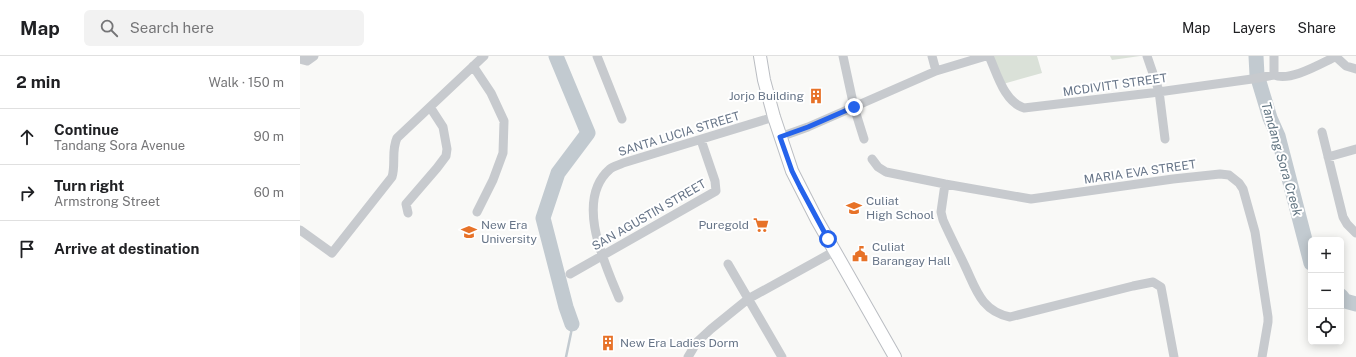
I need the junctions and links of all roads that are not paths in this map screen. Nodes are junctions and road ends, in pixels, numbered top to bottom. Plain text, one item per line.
1 (314, 56) edge
2 (484, 56) edge
3 (596, 56) edge
4 (760, 56) edge
5 (843, 56) edge
6 (932, 56) edge
7 (987, 56) edge
8 (1147, 56) edge
9 (1274, 56) edge
10 (1335, 56) edge
11 (300, 59) edge
12 (473, 66) junction
13 (1356, 69) edge
14 (936, 71) junction
15 (1274, 75) junction
16 (1159, 91) junction
17 (430, 107) junction
18 (854, 107) junction
19 (774, 117) junction
20 (622, 118) dead end
21 (1322, 132) dead end
22 (780, 137) junction
23 (864, 139) dead end
24 (1165, 139) dead end
25 (701, 140) junction
26 (1356, 149) edge
27 (1328, 157) junction
28 (872, 159) dead end
29 (945, 184) junction
30 (477, 212) dead end
31 (408, 214) dead end
32 (300, 230) edge
33 (1356, 233) edge
34 (835, 251) junction
35 (602, 256) junction
36 (728, 264) dead end
37 (570, 274) dead end
38 (619, 298) dead end
39 (748, 299) junction
40 (688, 357) edge
41 (782, 357) edge
42 (895, 357) edge
43 (1174, 357) edge
44 (1262, 357) edge

1 - 11 street
2 - 12 street
3 - 20 street
4 - 19 main road
5 - 18 street
6 - 14 street
7 - 14 street
7 - 16 street, MCDIVITT STREET
8 - 16 street
9 - 15 street
10 - 13 street, MCDIVITT STREET
10 - 15 street, MCDIVITT STREET
12 - 17 street
12 - 30 street
14 - 18 street
15 - 16 street, MCDIVITT STREET
16 - 24 street
17 - 31 street
17 - 32 street
18 - 22 street
18 - 23 street
19 - 22 main road
19 - 25 street, SANTA LUCIA STREET
21 - 27 street
22 - 34 main road
25 - 35 street, SAN AGUSTIN STREET
25 - 35 street, SANTA LUCIA STREET
26 - 27 street
27 - 33 street
28 - 29 street, MARIA EVA STREET
29 - 43 street
29 - 44 street, MARIA EVA STREET
34 - 39 street
34 - 42 main road
35 - 37 street, SAN AGUSTIN STREET
35 - 38 street, SANTA LUCIA STREET
36 - 39 street
39 - 40 street
39 - 41 street

